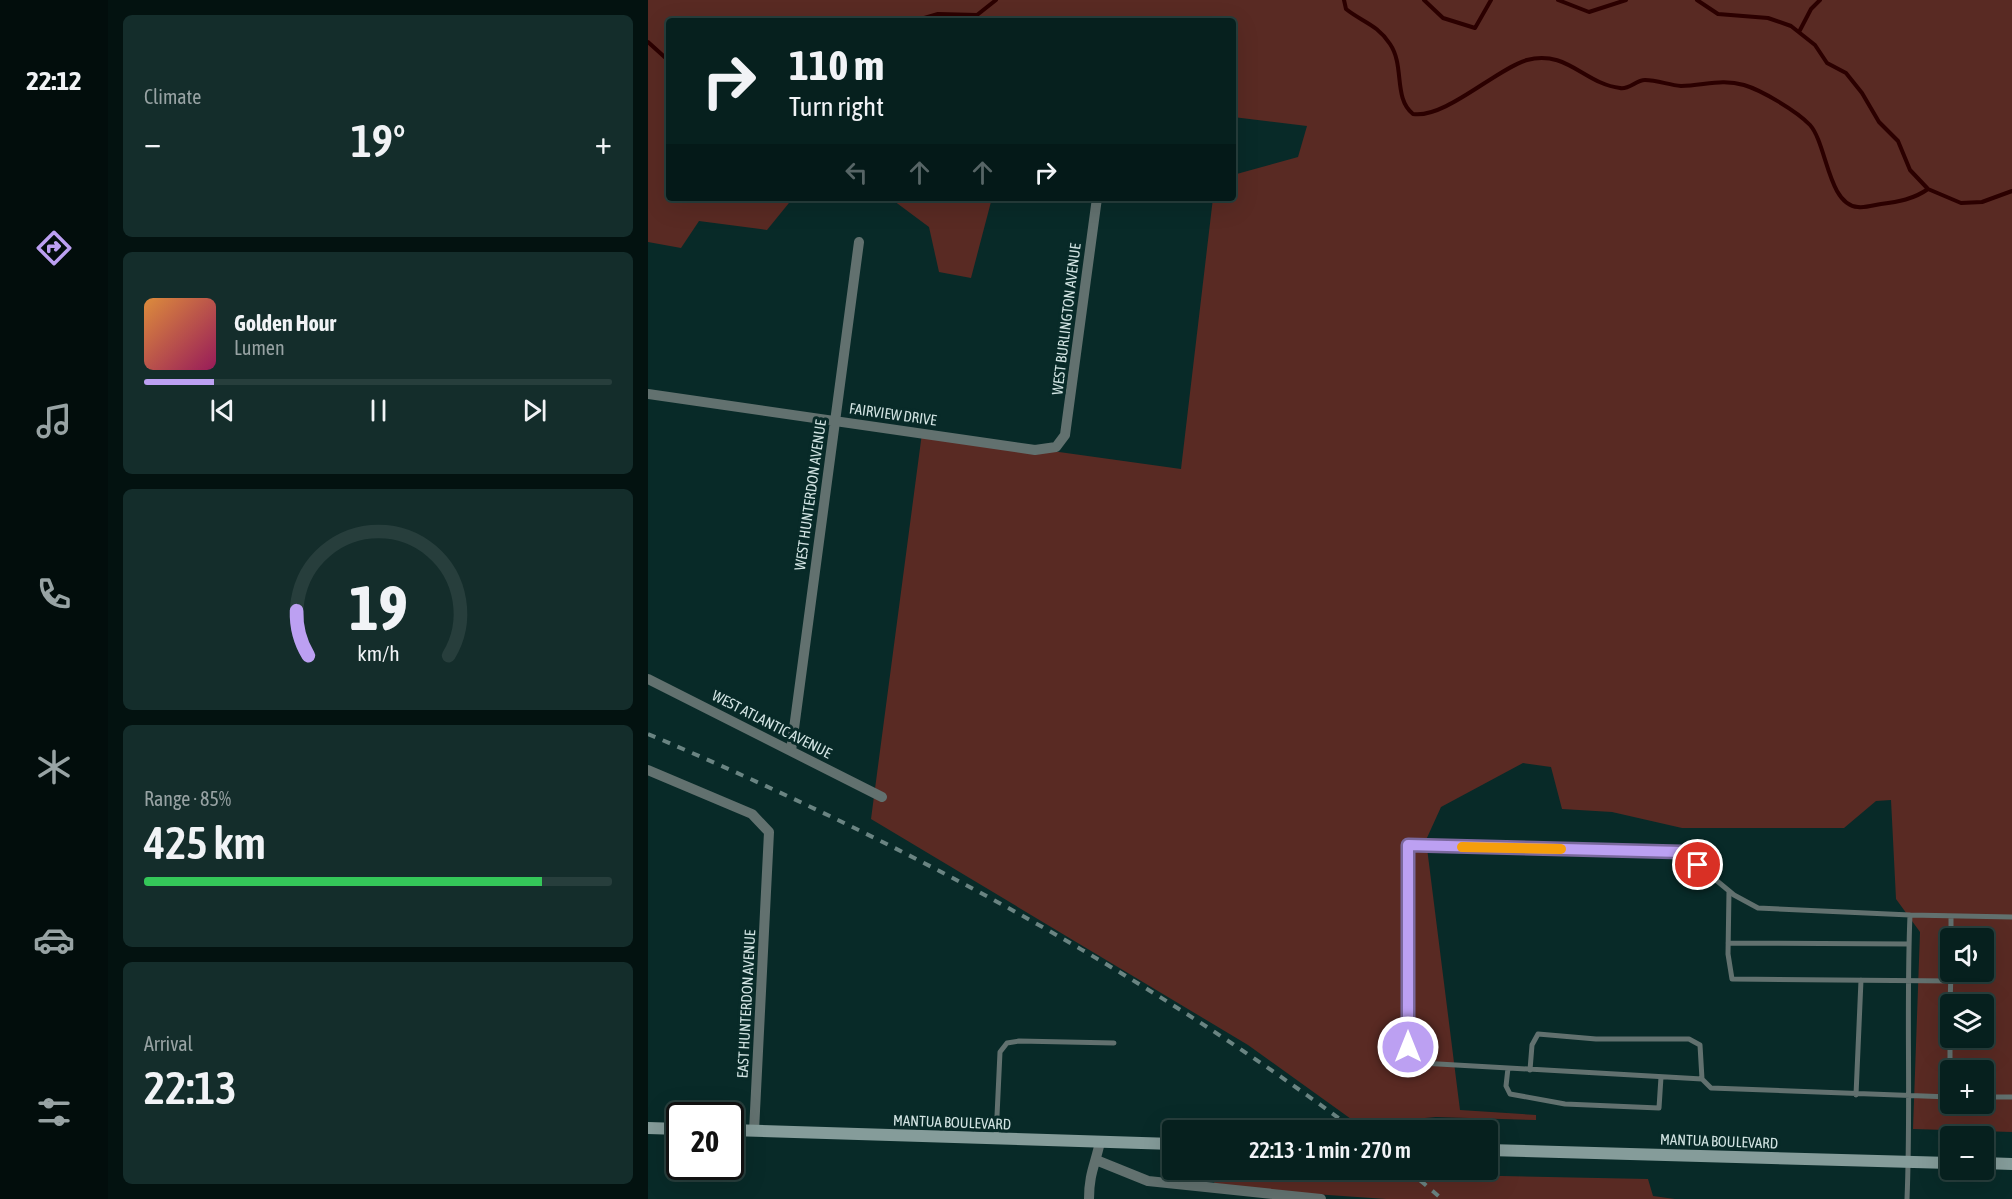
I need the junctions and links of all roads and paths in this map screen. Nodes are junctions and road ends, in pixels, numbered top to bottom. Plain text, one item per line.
1 (1096, 201) edge
2 (860, 242) dead end
3 (648, 394) edge
4 (835, 421) junction
5 (1061, 443) joint
6 (648, 679) edge
7 (791, 751) junction
8 (648, 770) edge
9 (882, 797) dead end
10 (1729, 891) junction
11 (1910, 915) junction
12 (1951, 916) junction
13 (2012, 917) edge
14 (1951, 928) edge
15 (1728, 943) junction
16 (1909, 944) junction
17 (1861, 980) junction
18 (1907, 980) junction
19 (1940, 981) edge
20 (1114, 1044) dead end
21 (1508, 1068) junction
22 (1530, 1070) junction
23 (1661, 1077) junction
24 (1702, 1079) junction
25 (1856, 1095) junction
26 (1907, 1097) junction
27 (1940, 1097) edge
28 (1994, 1097) edge
29 (2012, 1097) edge
30 (648, 1128) edge
31 (666, 1129) edge
32 (744, 1131) edge
33 (754, 1131) junction
34 (996, 1139) junction
35 (1100, 1142) junction
36 (1162, 1143) edge
37 (1498, 1150) edge
38 (1096, 1160) junction
39 (1908, 1162) junction
40 (1940, 1163) edge
41 (1994, 1163) edge
42 (2012, 1164) edge
43 (1089, 1199) edge
44 (1320, 1199) edge
45 (1907, 1199) edge

1 - 5 street, WEST BURLINGTON AVENUE
2 - 4 street, WEST HUNTERDON AVENUE
3 - 4 street, FAIRVIEW DRIVE
4 - 5 street, FAIRVIEW DRIVE
4 - 7 street, WEST HUNTERDON AVENUE
6 - 7 street, WEST ATLANTIC AVENUE
7 - 9 street, WEST ATLANTIC AVENUE
8 - 33 street, EAST HUNTERDON AVENUE
10 - 11 lane
10 - 15 lane
10 - 21 lane
11 - 12 lane
11 - 16 lane
12 - 13 lane
12 - 14 lane
15 - 16 lane
15 - 17 lane
16 - 18 lane
17 - 18 lane
17 - 25 lane
18 - 19 lane
18 - 26 lane
20 - 34 lane
21 - 22 lane
21 - 23 lane
22 - 23 lane
22 - 24 lane
23 - 24 lane
24 - 25 lane
25 - 26 lane
26 - 27 lane
26 - 39 lane
28 - 29 lane
30 - 31 main road
32 - 33 main road, MANTUA BOULEVARD
33 - 34 main road, MANTUA BOULEVARD
34 - 35 main road, MANTUA BOULEVARD
35 - 36 main road, MANTUA BOULEVARD
35 - 38 street
37 - 39 main road, MANTUA BOULEVARD
38 - 43 street
38 - 44 street
39 - 40 main road, MANTUA BOULEVARD
39 - 45 lane
41 - 42 main road

